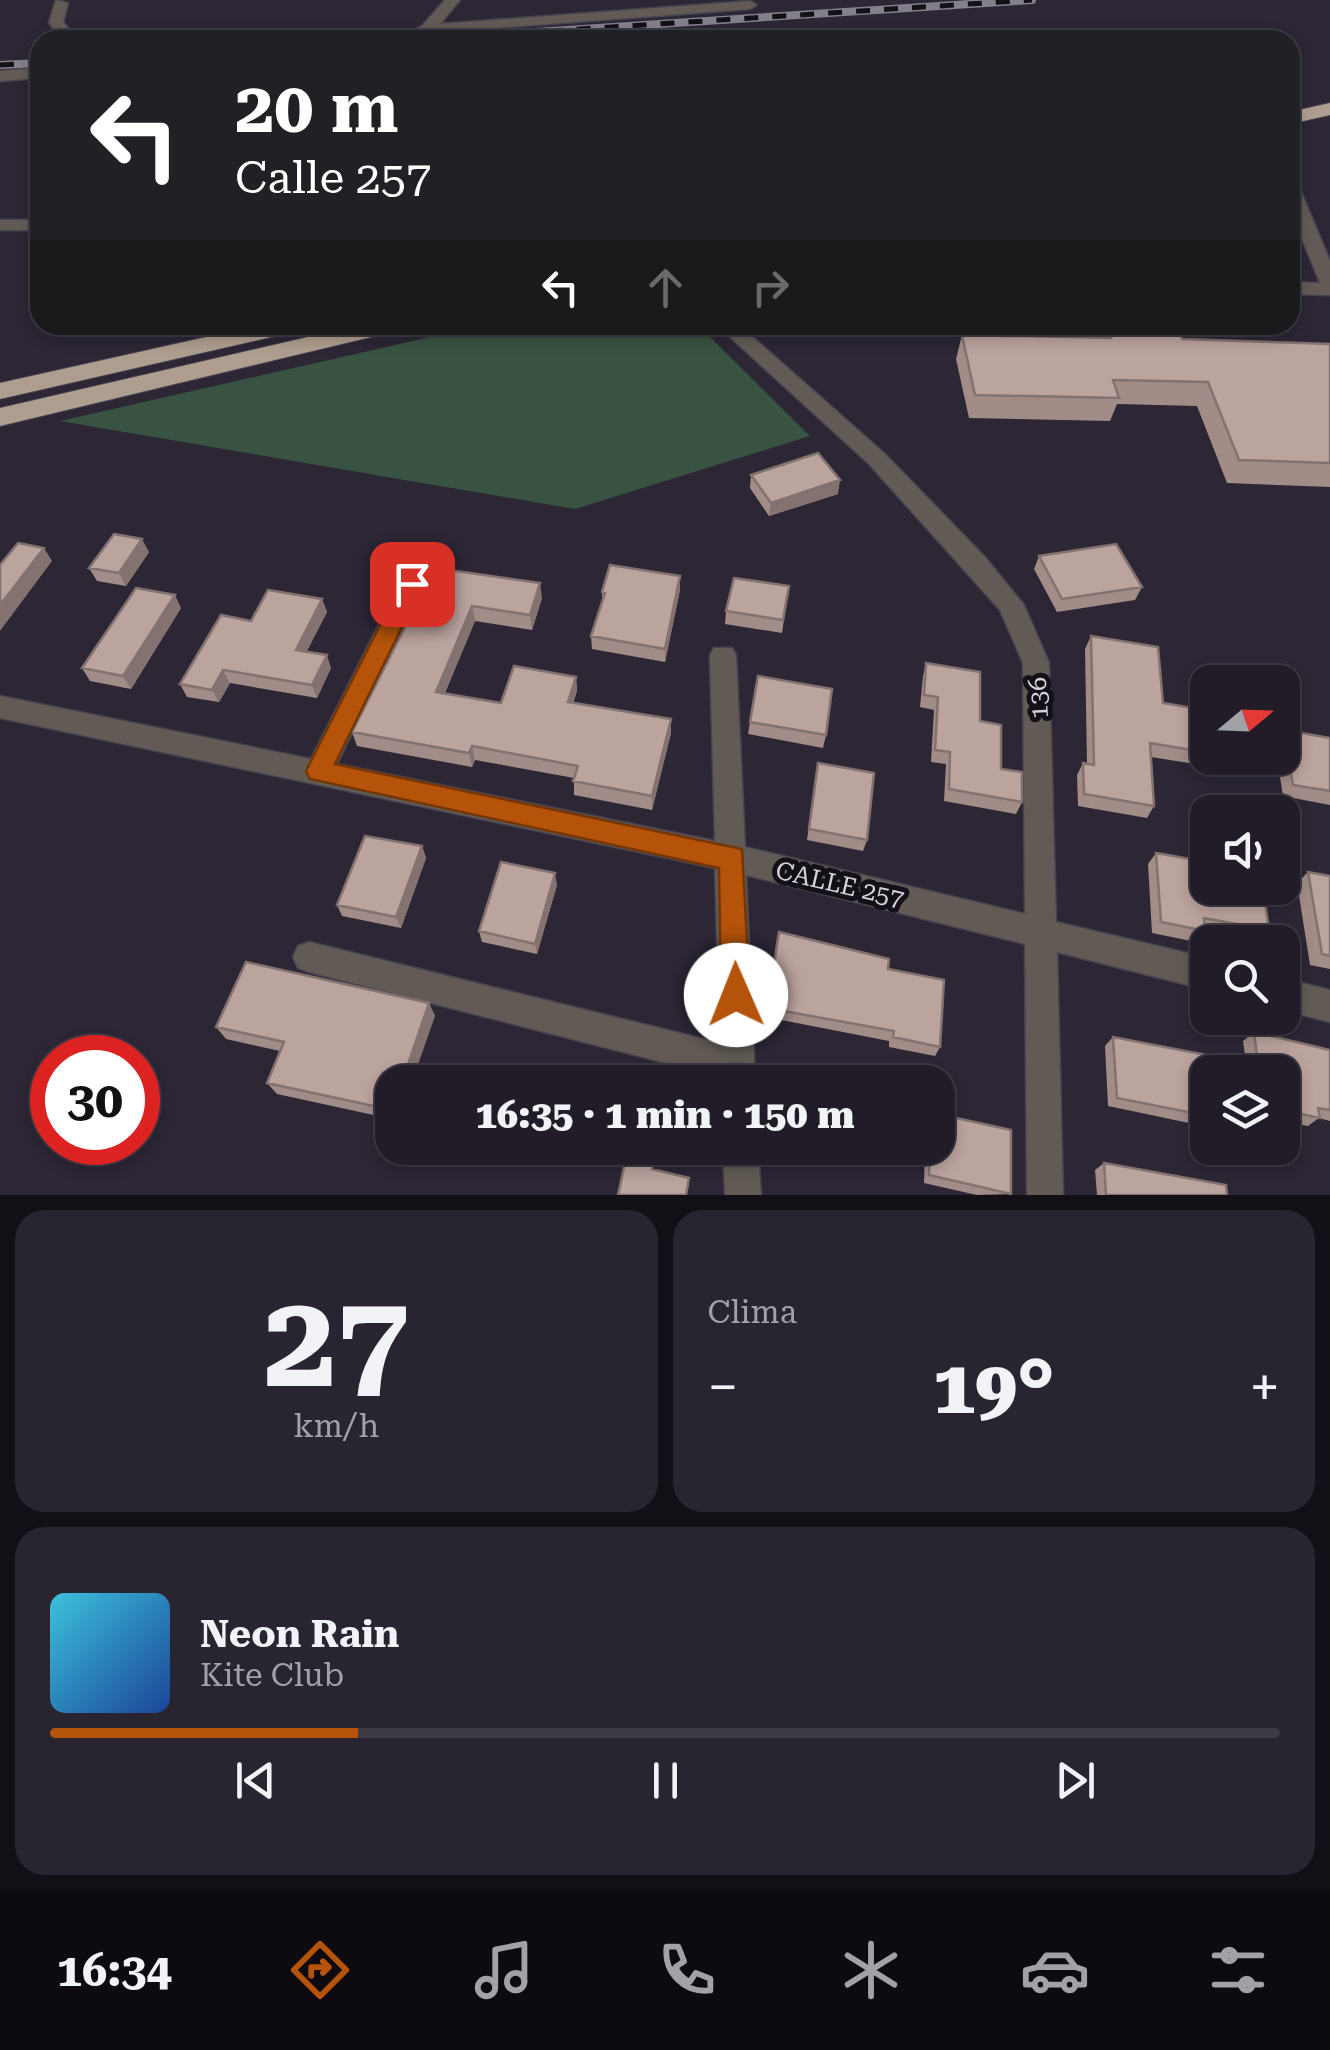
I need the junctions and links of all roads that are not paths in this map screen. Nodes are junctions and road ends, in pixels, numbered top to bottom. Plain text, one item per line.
1 (453, 0) edge
2 (61, 4) dead end
3 (750, 5) dead end
4 (606, 7) edge
5 (63, 30) edge
6 (428, 30) joint
7 (30, 74) edge
8 (0, 76) edge
9 (1330, 92) edge
10 (1300, 99) edge
11 (1330, 109) edge
12 (1300, 116) edge
13 (1300, 212) edge
14 (0, 225) edge
15 (30, 225) edge
16 (1330, 286) edge
17 (1300, 288) edge
18 (249, 335) edge
19 (349, 335) edge
20 (738, 335) edge
21 (0, 391) edge
22 (0, 417) edge
23 (412, 584) dead end
24 (723, 655) dead end
25 (0, 707) edge
26 (319, 771) junction
27 (732, 858) junction
28 (1042, 932) junction
29 (308, 956) dead end
30 (1190, 969) edge
31 (1300, 998) edge
32 (1330, 1006) edge
33 (709, 1065) edge
34 (738, 1065) edge
35 (742, 1165) edge
36 (743, 1195) edge
37 (1045, 1195) edge

1 - 6 street
2 - 5 street
3 - 4 street
4 - 6 street
7 - 8 street
9 - 10 highway
11 - 12 highway
13 - 16 street
14 - 15 street
16 - 17 street
18 - 21 highway
19 - 22 highway
20 - 28 street, 136
23 - 26 street
24 - 27 street
25 - 26 street, CALLE 257
26 - 27 street, CALLE 257
27 - 28 street, CALLE 257
27 - 34 street
28 - 30 street, CALLE 257
28 - 37 street, 136
29 - 33 street
31 - 32 street
35 - 36 street

